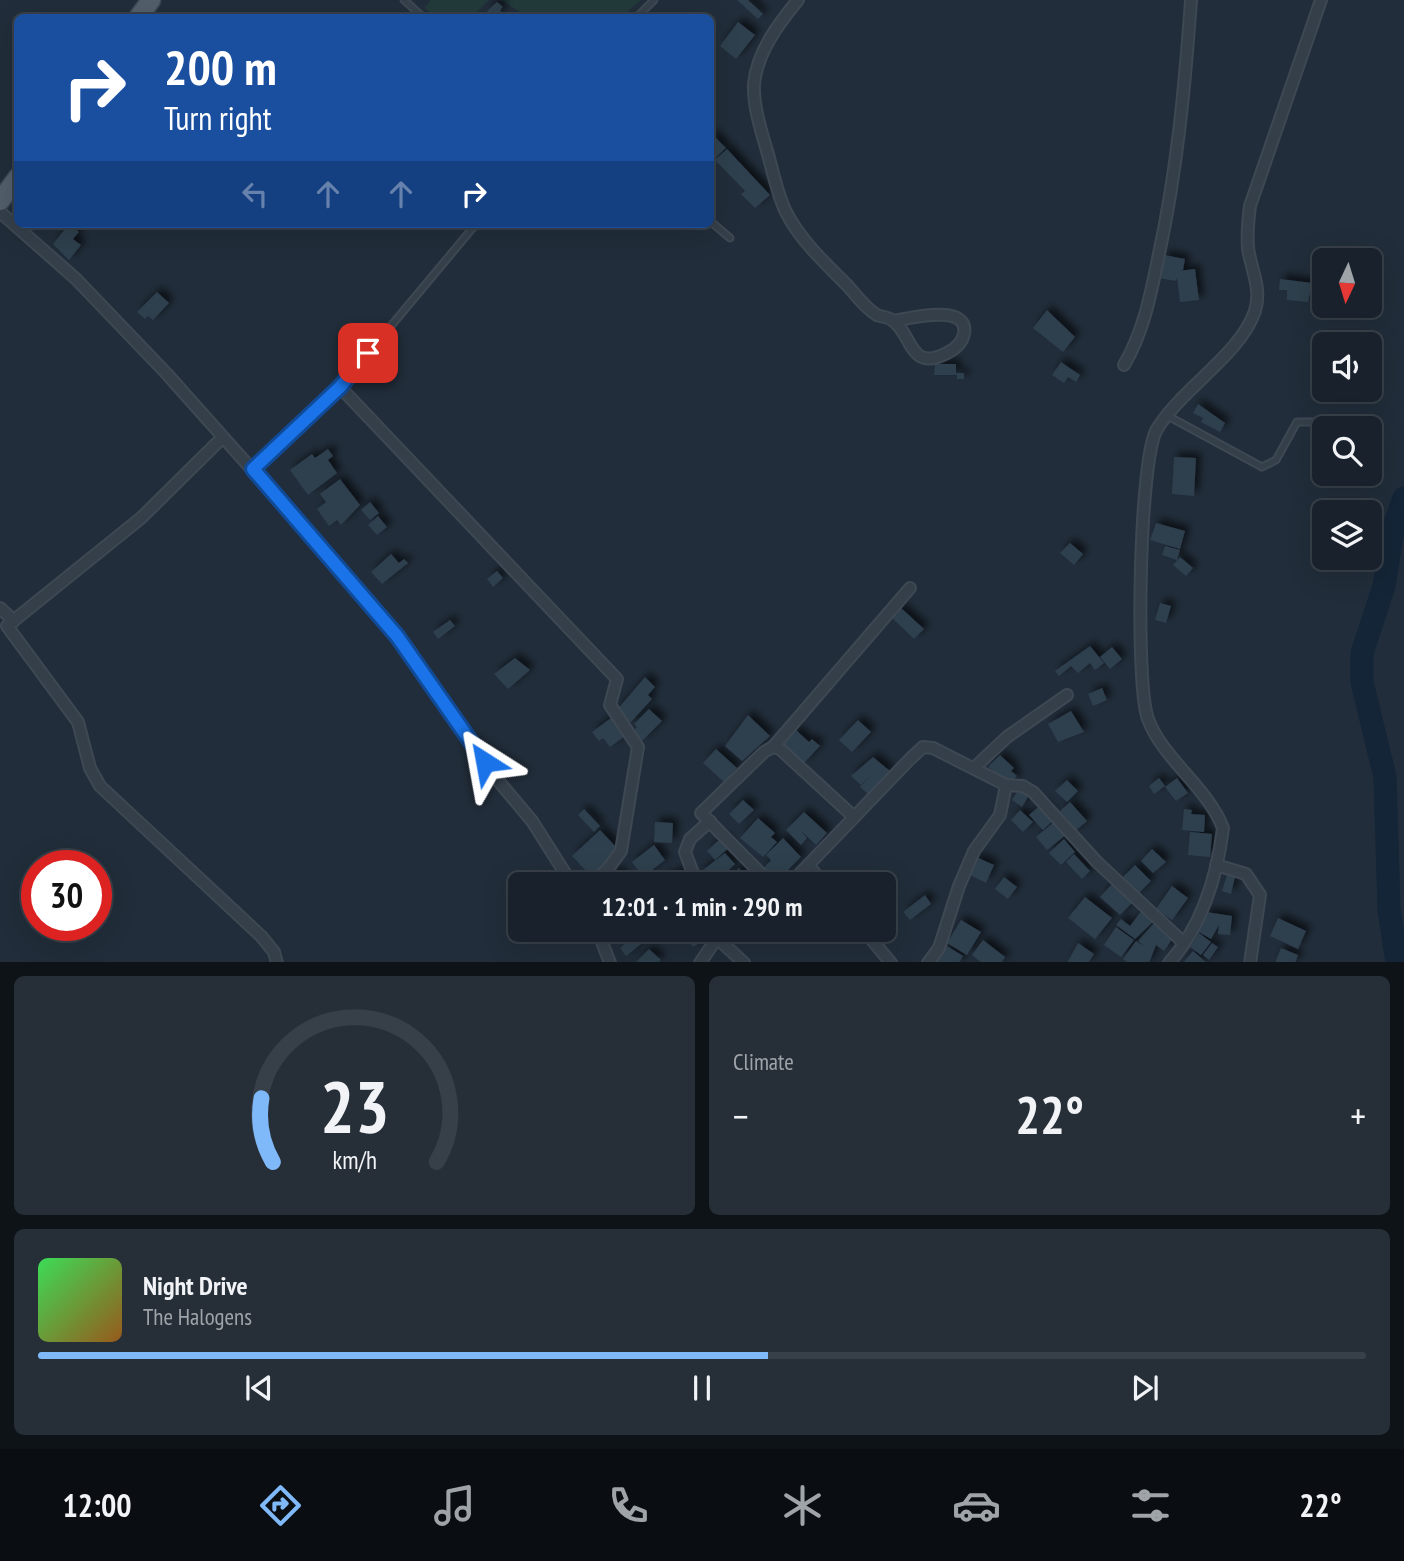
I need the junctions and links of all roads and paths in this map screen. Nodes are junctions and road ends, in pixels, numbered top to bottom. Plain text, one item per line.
1 (404, 0) edge
2 (654, 0) edge
3 (798, 0) edge
4 (1191, 0) edge
5 (1321, 0) edge
6 (420, 14) edge
7 (640, 14) edge
8 (14, 182) edge
9 (0, 201) edge
10 (0, 212) edge
11 (14, 224) edge
12 (714, 224) edge
13 (18, 228) edge
14 (473, 228) edge
15 (730, 238) dead end
16 (893, 321) junction
17 (1124, 365) dead end
18 (340, 387) junction
19 (1166, 415) junction
20 (1312, 422) edge
21 (222, 438) junction
22 (253, 469) junction
23 (910, 588) dead end
24 (0, 608) edge
25 (7, 626) edge
26 (1068, 695) dead end
27 (773, 747) junction
28 (975, 767) junction
29 (1006, 785) junction
30 (854, 817) junction
31 (710, 821) junction
32 (808, 865) junction
33 (1216, 865) junction
34 (564, 872) edge
35 (604, 872) edge
36 (692, 872) edge
37 (759, 872) edge
38 (801, 872) edge
39 (814, 872) edge
40 (602, 942) edge
41 (711, 942) edge
42 (724, 942) edge
43 (874, 942) edge
44 (1184, 943) junction
45 (277, 962) edge
46 (610, 962) edge
47 (700, 962) edge
48 (744, 962) edge
49 (891, 962) edge
50 (928, 962) edge
51 (1169, 962) edge
52 (1250, 962) edge

1 - 6 lane
2 - 7 lane
3 - 16 street
4 - 17 street
5 - 19 street
8 - 9 main road
10 - 11 street
12 - 15 lane
13 - 21 street
14 - 18 lane
16 - 16 street
18 - 22 street
18 - 35 street
19 - 20 lane
19 - 33 street
21 - 22 street
21 - 25 street
22 - 34 street
23 - 27 street
24 - 25 street
25 - 45 street
26 - 28 street
27 - 30 street
27 - 31 street
28 - 29 street
28 - 30 street
29 - 44 street
29 - 50 street
30 - 32 street
31 - 36 street
31 - 37 street
32 - 38 street
32 - 39 street
33 - 44 street
33 - 52 street
40 - 46 street
41 - 47 street
42 - 48 street
43 - 49 street
44 - 51 street

